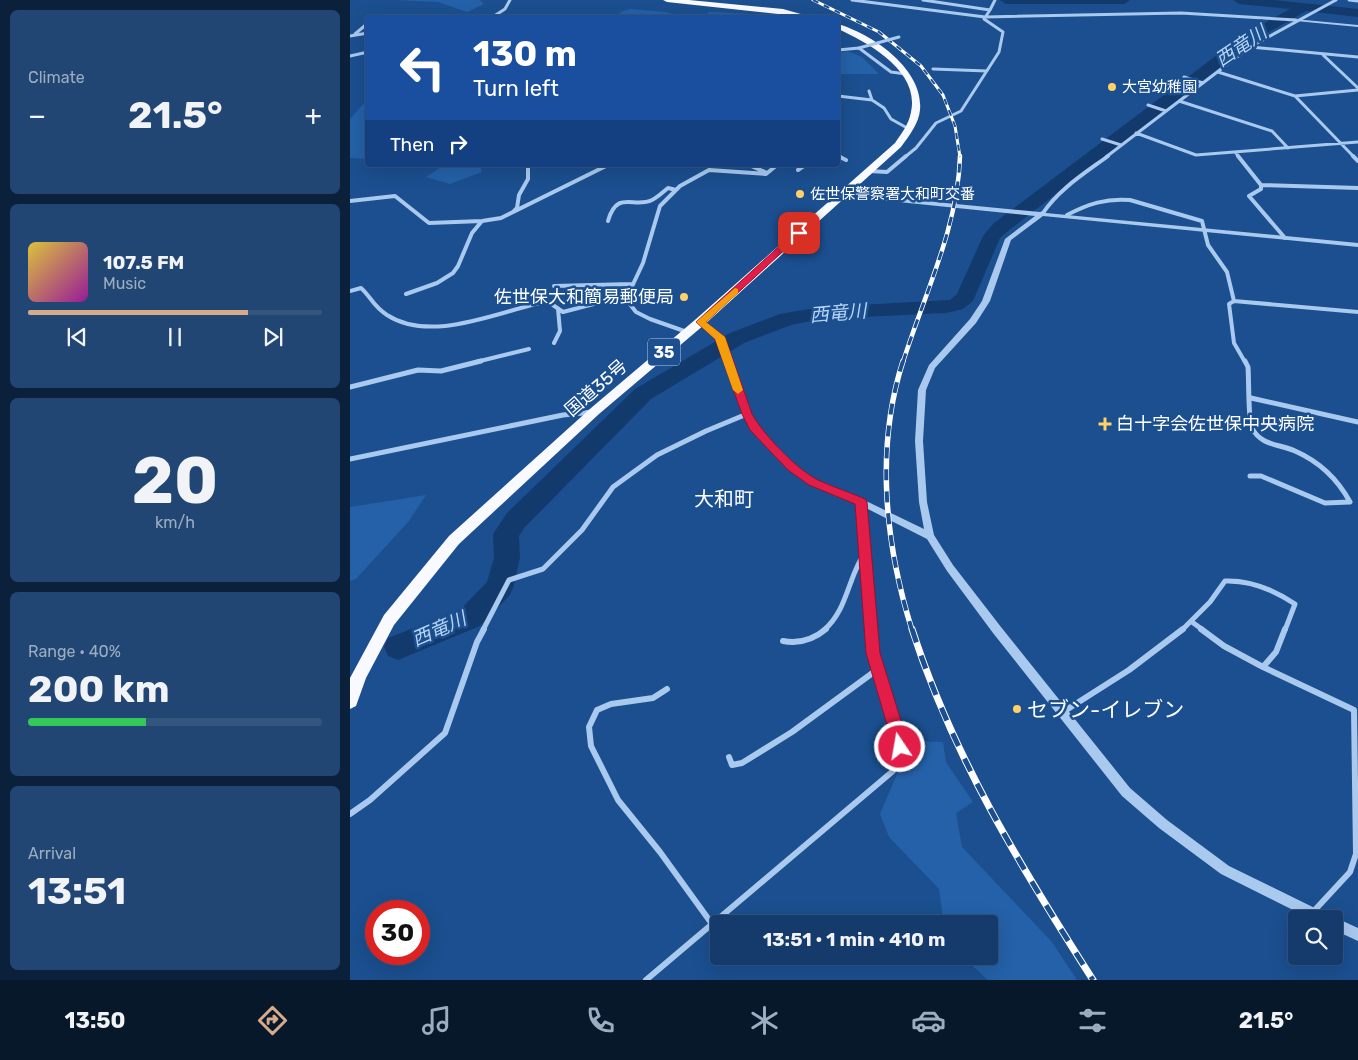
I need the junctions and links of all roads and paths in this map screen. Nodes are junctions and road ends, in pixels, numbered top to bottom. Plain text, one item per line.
1 (510, 0) edge
2 (667, 0) edge
3 (852, 0) edge
4 (923, 0) edge
5 (994, 0) edge
6 (1336, 0) edge
7 (1349, 0) edge
8 (705, 1) edge
9 (1358, 1) edge
10 (990, 10) junction
11 (495, 15) edge
12 (800, 15) edge
13 (986, 17) junction
14 (1296, 20) junction
15 (365, 26) edge
16 (1358, 26) edge
17 (840, 27) edge
18 (365, 33) edge
19 (355, 35) junction
20 (350, 36) edge
21 (899, 37) dead end
22 (1250, 47) junction
23 (859, 48) junction
24 (840, 50) edge
25 (365, 53) edge
26 (1322, 54) junction
27 (350, 56) edge
28 (1358, 57) edge
29 (933, 69) dead end
30 (987, 71) junction
31 (1218, 72) junction
32 (906, 74) junction
33 (1185, 77) dead end
34 (1203, 83) junction
35 (1358, 89) edge
36 (869, 91) dead end
37 (840, 96) edge
38 (1296, 96) junction
39 (872, 100) junction
40 (1179, 101) junction
41 (1148, 105) dead end
42 (1166, 111) junction
43 (909, 129) junction
44 (1136, 134) junction
45 (1104, 139) dead end
46 (1358, 142) edge
47 (1341, 143) junction
48 (1119, 145) junction
49 (1288, 148) junction
50 (1235, 152) junction
51 (840, 157) edge
52 (846, 160) dead end
53 (1358, 161) edge
54 (528, 167) edge
55 (604, 167) edge
56 (754, 167) edge
57 (774, 167) edge
58 (802, 167) edge
59 (798, 170) dead end
60 (869, 171) junction
61 (767, 173) junction
62 (1261, 185) junction
63 (1358, 188) edge
64 (676, 190) junction
65 (842, 195) junction
66 (350, 201) edge
67 (1028, 212) joint
68 (1043, 213) junction
69 (512, 214) junction
70 (1067, 215) junction
71 (482, 221) junction
72 (608, 221) dead end
73 (1205, 230) junction
74 (1285, 238) junction
75 (1358, 245) edge
76 (632, 284) junction
77 (554, 286) dead end
78 (350, 291) edge
79 (406, 294) dead end
80 (628, 295) junction
81 (1234, 301) junction
82 (558, 308) junction
83 (1358, 312) edge
84 (700, 322) junction
85 (688, 332) junction
86 (554, 343) dead end
87 (529, 349) dead end
88 (350, 387) edge
89 (1251, 398) junction
90 (595, 411) junction
91 (747, 414) junction
92 (1358, 422) edge
93 (350, 459) edge
94 (1250, 476) dead end
95 (861, 502) junction
96 (930, 536) junction
97 (866, 551) junction
98 (1192, 622) junction
99 (783, 641) dead end
100 (1263, 668) junction
101 (878, 669) junction
102 (667, 689) dead end
103 (350, 701) edge
104 (1063, 712) junction
105 (729, 757) dead end
106 (350, 814) edge
107 (1308, 910) edge
108 (1314, 910) edge
109 (723, 915) edge
110 (710, 921) edge
111 (710, 926) edge
112 (1343, 927) edge
113 (1358, 934) edge
114 (648, 979) edge

1 - 11 street
2 - 8 highway
3 - 13 street
4 - 10 street
5 - 10 street
6 - 14 street
7 - 9 street
8 - 12 highway
10 - 13 street
13 - 14 street
13 - 30 street
14 - 16 street
14 - 22 street
15 - 19 street
17 - 32 highway, 国道35号 / 35
18 - 19 street
19 - 20 street
21 - 23 street, bridge
22 - 26 street
22 - 31 street
23 - 24 street
23 - 32 street
25 - 27 street
26 - 28 street
26 - 35 street
29 - 30 street
30 - 60 street
31 - 34 street
31 - 38 street
32 - 43 highway, 国道35号 / 35
33 - 34 street
34 - 40 street
35 - 38 street
36 - 39 street
37 - 39 street
38 - 47 street
39 - 43 street
40 - 42 street
40 - 49 street
41 - 42 street
42 - 44 street
43 - 60 highway, 国道35号 / 35
44 - 48 street
44 - 50 street
45 - 48 street
46 - 47 street
47 - 49 street
47 - 53 street
48 - 68 street
49 - 50 street
50 - 62 street
51 - 52 street
54 - 69 street
55 - 69 street
56 - 61 street
57 - 61 street
58 - 59 street
60 - 65 highway, 国道35号 / 35
61 - 64 street
62 - 63 street
62 - 74 street
64 - 72 street
64 - 76 street
65 - 67 street
65 - 84 highway, 国道35号 / 35
66 - 71 street
67 - 68 street
68 - 70 street
68 - 96 street
69 - 71 street
70 - 73 street
70 - 73 street
71 - 79 street
73 - 74 street
73 - 81 street
74 - 75 street
76 - 77 street
76 - 80 street
78 - 82 street
80 - 82 street
80 - 85 street
81 - 83 street
81 - 89 street
82 - 86 street
84 - 85 highway, 国道35号 / 35
84 - 91 street
85 - 90 highway, 国道35号 / 35
87 - 88 street
89 - 92 street
89 - 94 street
90 - 93 street
90 - 103 highway, 国道35号 / 35
91 - 95 street
91 - 106 street
95 - 96 street
95 - 97 street
96 - 104 street
97 - 99 street
97 - 101 street
98 - 100 street
98 - 100 street
98 - 104 street
100 - 108 street
101 - 105 street
101 - 109 street
102 - 110 street
104 - 107 street
111 - 114 street
112 - 113 street

